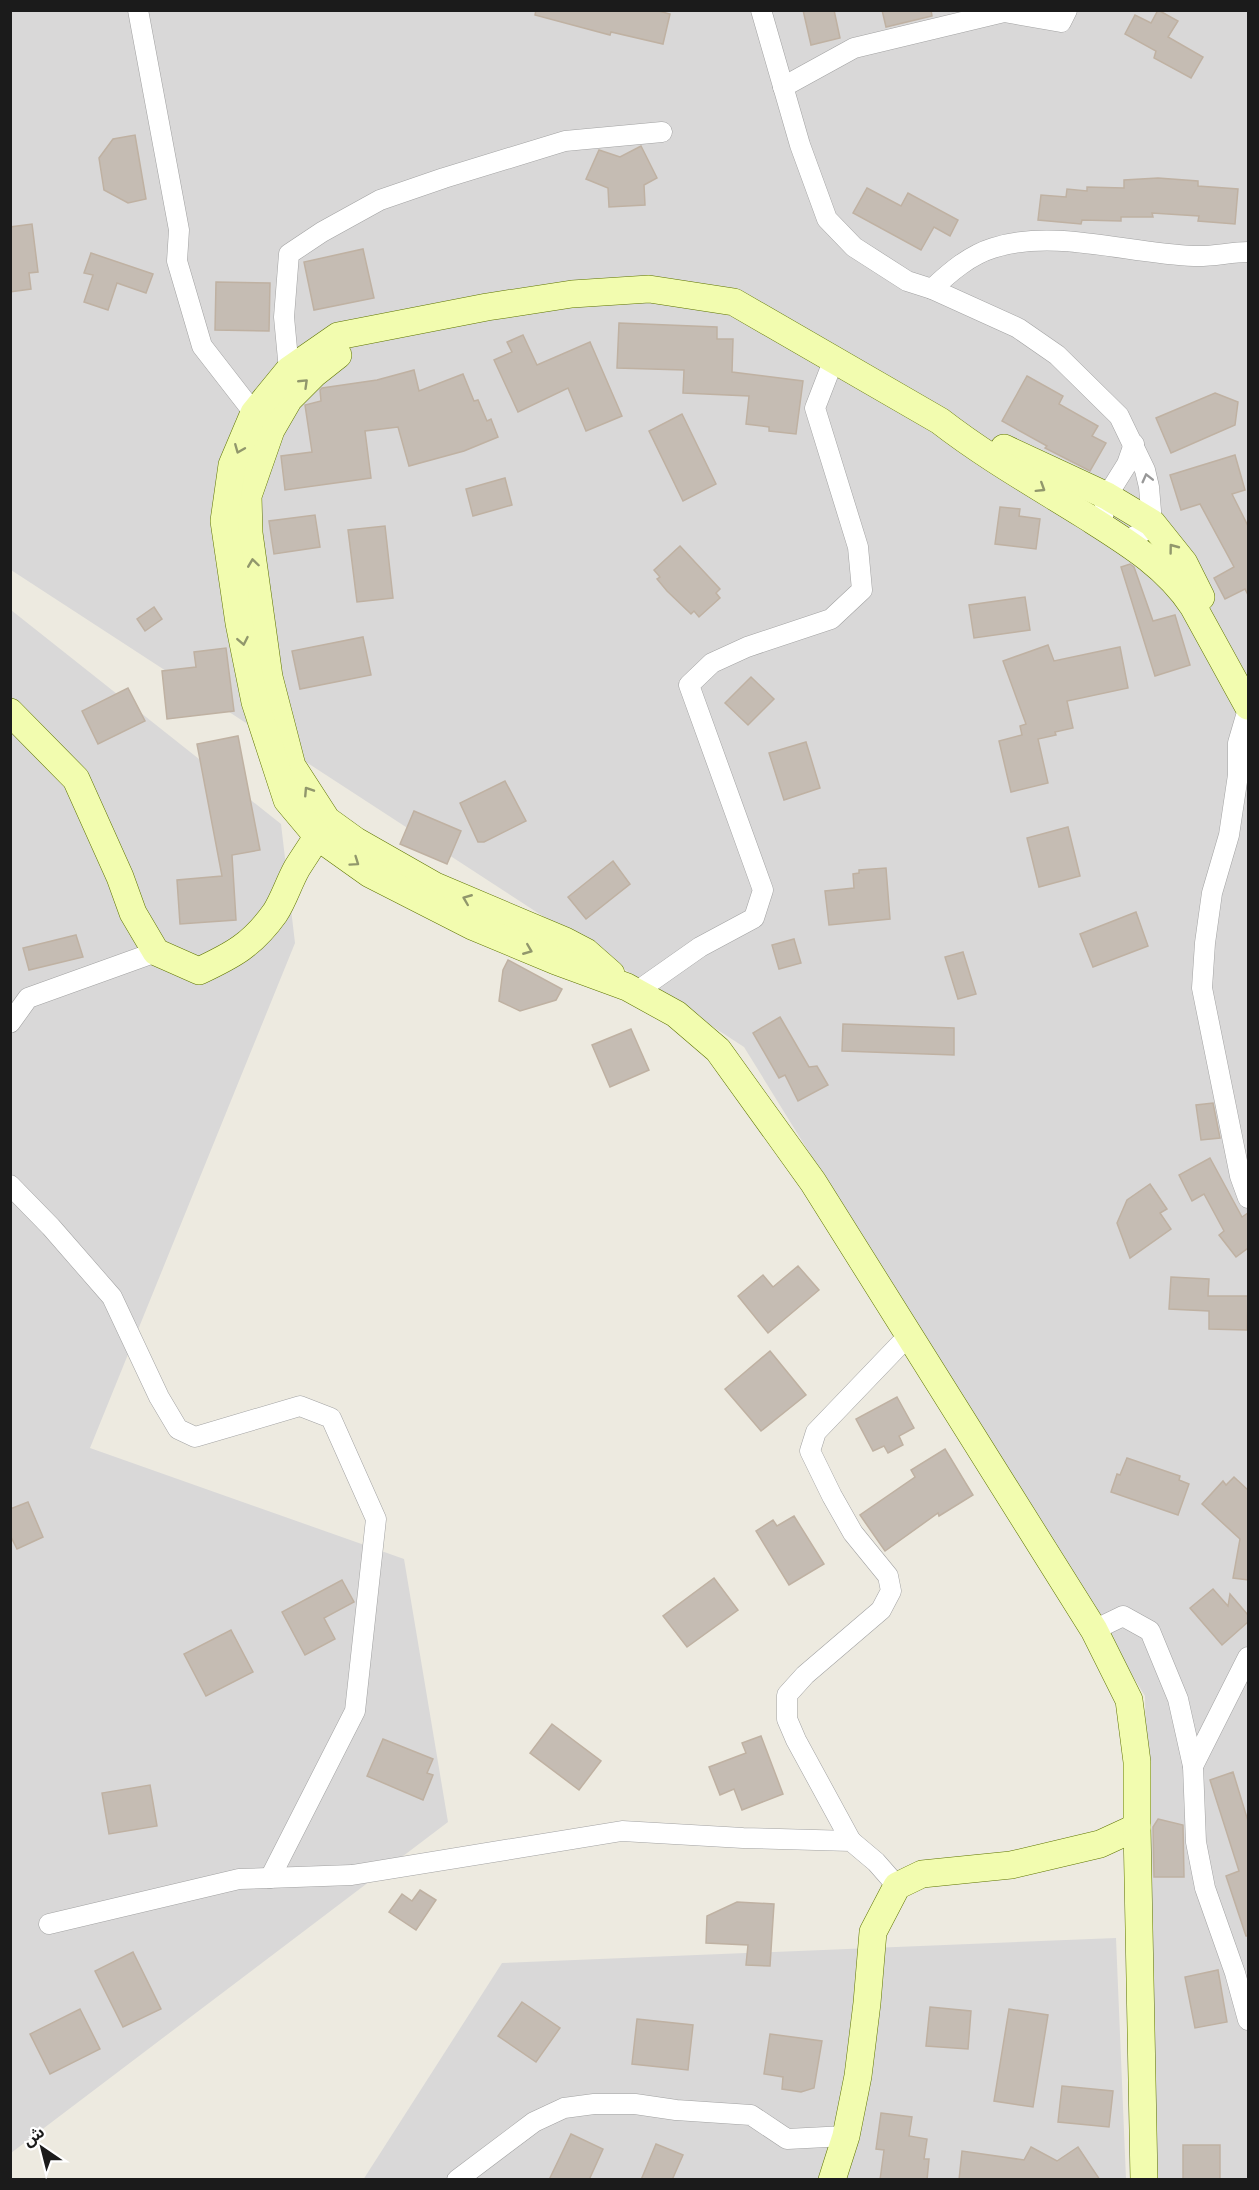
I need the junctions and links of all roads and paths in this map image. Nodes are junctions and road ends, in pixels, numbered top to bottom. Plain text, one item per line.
1 (138, 10) edge
2 (761, 10) edge
3 (1066, 10) edge
4 (783, 87) junction
5 (662, 132) dead end
6 (1248, 252) edge
7 (932, 289) junction
8 (388, 326) junction
9 (834, 359) junction
10 (289, 370) junction
11 (254, 413) junction
12 (940, 422) junction
13 (1134, 444) junction
14 (1107, 496) junction
15 (1152, 523) junction
16 (1114, 534) junction
17 (1222, 658) junction
18 (1248, 707) edge
19 (10, 712) edge
20 (323, 828) junction
21 (156, 952) junction
22 (632, 989) junction
23 (10, 1023) edge
24 (10, 1185) edge
25 (1248, 1198) edge
26 (909, 1335) junction
27 (1094, 1630) junction
28 (1248, 1657) edge
29 (1193, 1766) junction
30 (1137, 1827) junction
31 (851, 1841) junction
32 (270, 1878) junction
33 (897, 1886) junction
34 (49, 1924) dead end
35 (1248, 2020) edge
36 (846, 2136) junction
37 (457, 2180) edge
38 (832, 2180) edge
39 (1144, 2180) edge

1 - 11 street
2 - 4 street
3 - 4 street
4 - 7 street
5 - 10 street
6 - 7 street
7 - 13 street
8 - 9 main road
8 - 10 main road
20 -> 8 main road
9 - 12 main road
9 - 22 street
10 - 11 main road
11 -> 20 main road
12 - 14 main road
12 -> 16 main road
13 - 14 street
15 -> 13 street
14 - 15 main road
14 - 16 street
15 - 16 street
17 -> 15 main road
16 - 17 main road
17 - 18 main road
18 - 25 street
19 - 21 main road
20 - 21 main road
20 - 22 main road
21 - 23 street
22 - 26 main road
24 - 32 street
26 - 27 main road
26 - 31 street
27 - 29 street
27 - 30 main road
28 - 29 street
29 - 35 street
30 - 33 main road
30 - 39 main road
31 - 32 street
31 - 33 street
32 - 34 street
33 - 36 main road
36 - 37 street
36 - 38 main road

